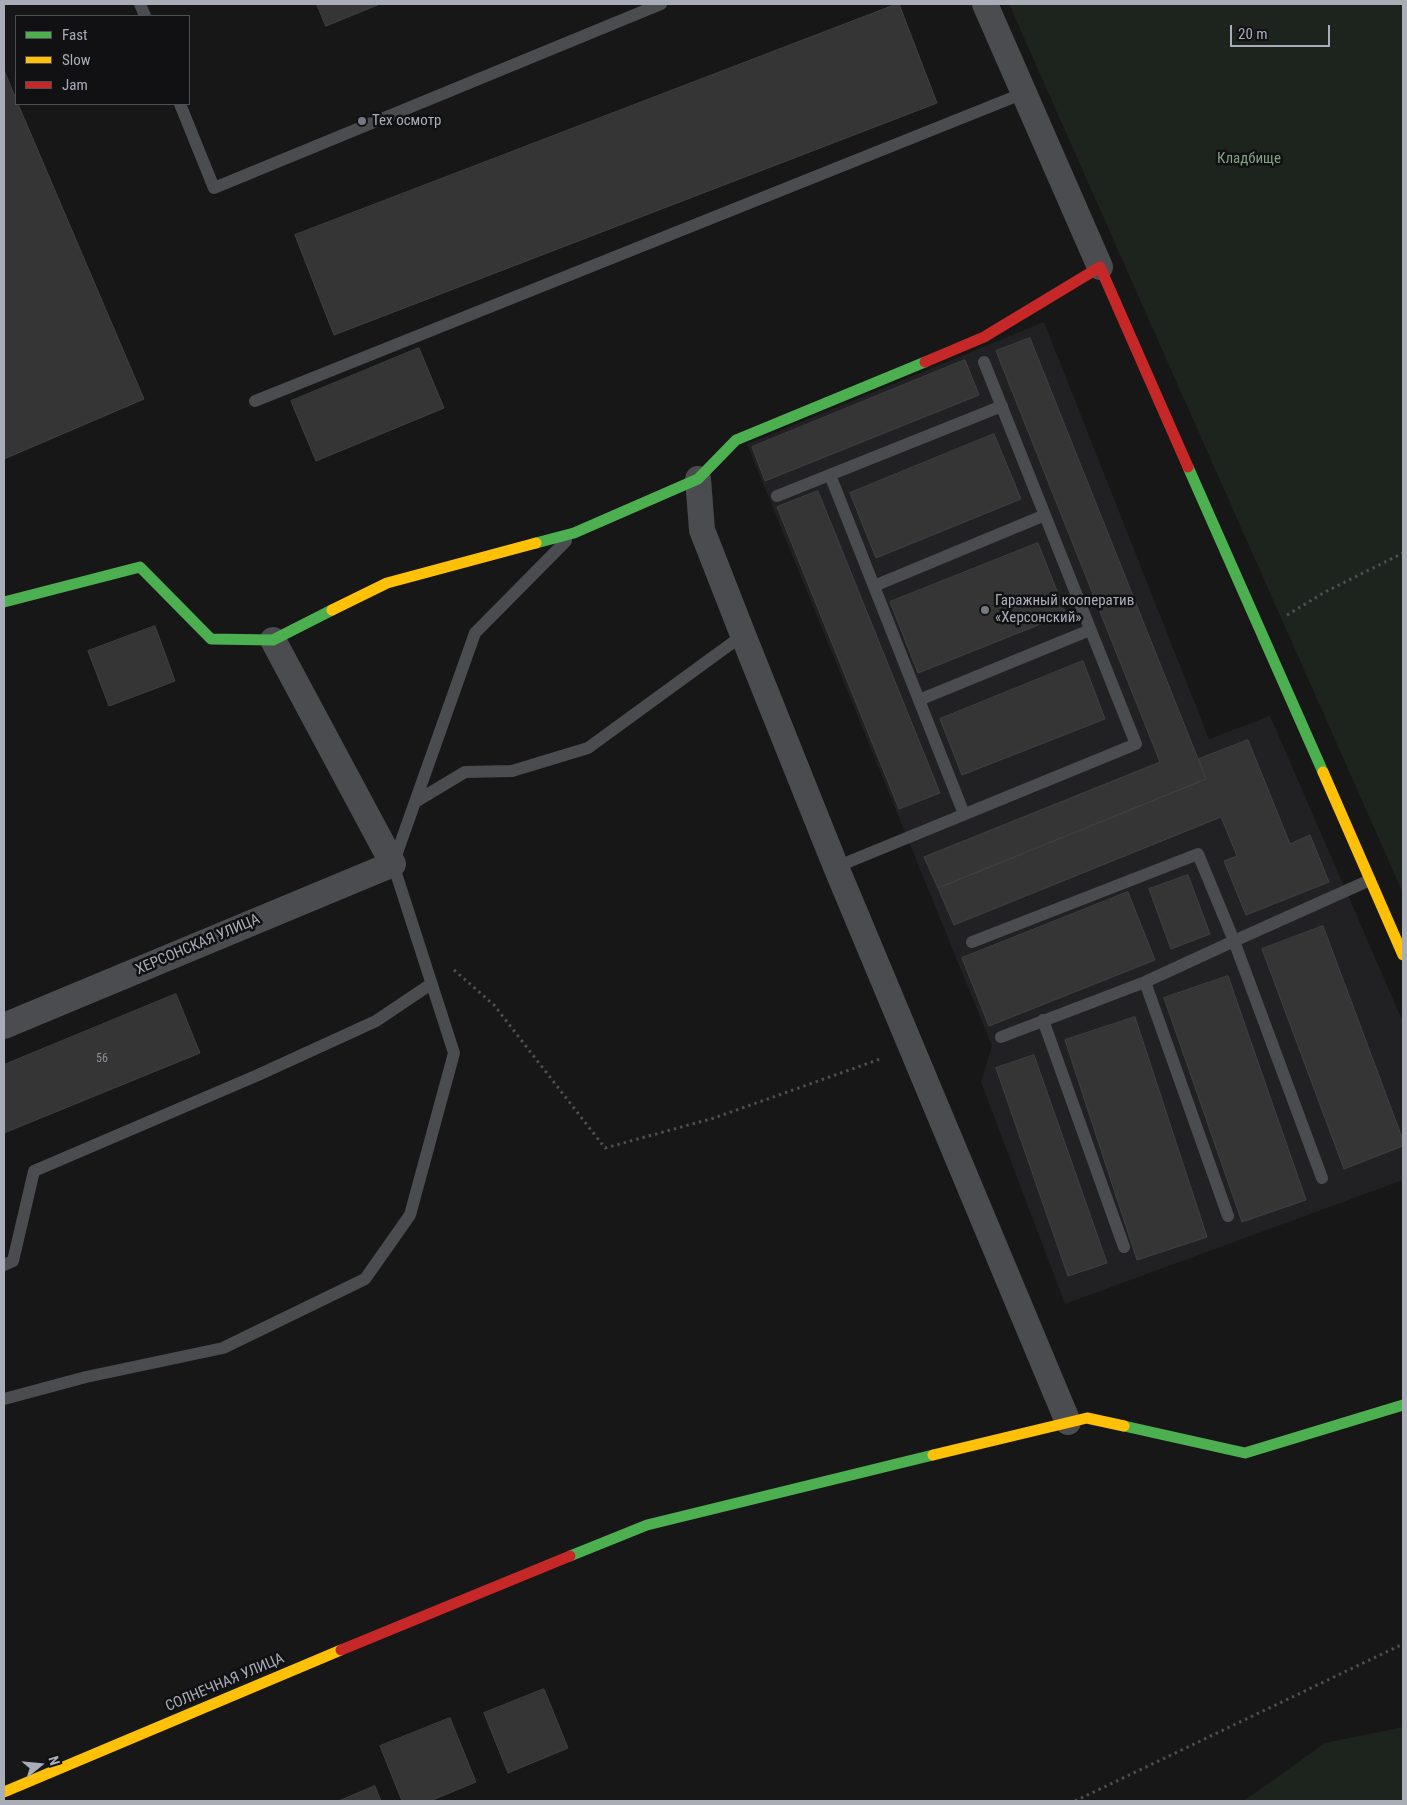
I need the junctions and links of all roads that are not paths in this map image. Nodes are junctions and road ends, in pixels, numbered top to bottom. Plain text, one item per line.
1 (661, 4) edge
2 (985, 4) edge
3 (1024, 93) junction
4 (180, 105) edge
5 (1100, 267) junction
6 (984, 362) dead end
7 (255, 400) dead end
8 (1002, 406) junction
9 (830, 475) junction
10 (698, 479) junction
11 (777, 496) dead end
12 (1045, 515) junction
13 (574, 532) junction
14 (874, 586) junction
15 (4, 602) edge
16 (1090, 630) junction
17 (743, 635) junction
18 (273, 640) junction
19 (919, 700) junction
20 (415, 802) junction
21 (964, 814) junction
22 (393, 864) junction
23 (836, 867) junction
24 (1370, 880) junction
25 (1234, 940) junction
26 (972, 942) dead end
27 (1403, 955) edge
28 (1145, 982) junction
29 (431, 984) junction
30 (1043, 1020) junction
31 (4, 1026) edge
32 (1001, 1037) dead end
33 (1322, 1178) dead end
34 (1228, 1216) dead end
35 (1124, 1247) dead end
36 (4, 1265) edge
37 (4, 1399) edge
38 (1403, 1405) edge
39 (1068, 1422) junction
40 (4, 1792) edge

1 - 4 lane
2 - 3 street
3 - 5 street
3 - 7 lane
5 - 10 street
5 - 24 street
6 - 8 lane
8 - 9 lane
8 - 12 lane
9 - 11 lane
9 - 14 lane
10 - 13 street
10 - 17 street
12 - 14 lane
12 - 16 lane
13 - 18 street
13 - 20 lane
14 - 19 lane
15 - 18 street
16 - 19 lane
16 - 21 lane
17 - 20 lane
17 - 23 street
18 - 22 street
19 - 21 lane
20 - 22 lane
21 - 23 lane
22 - 29 lane
22 - 31 street, ХЕРСОНСКАЯ УЛИЦА
23 - 39 street
24 - 25 lane
24 - 27 street
25 - 26 lane
25 - 28 lane
25 - 33 lane
28 - 30 lane
28 - 34 lane
29 - 36 lane
29 - 37 lane
30 - 32 lane
30 - 35 lane
38 - 39 street, СОЛНЕЧНАЯ УЛИЦА
39 - 40 street, СОЛНЕЧНАЯ УЛИЦА

